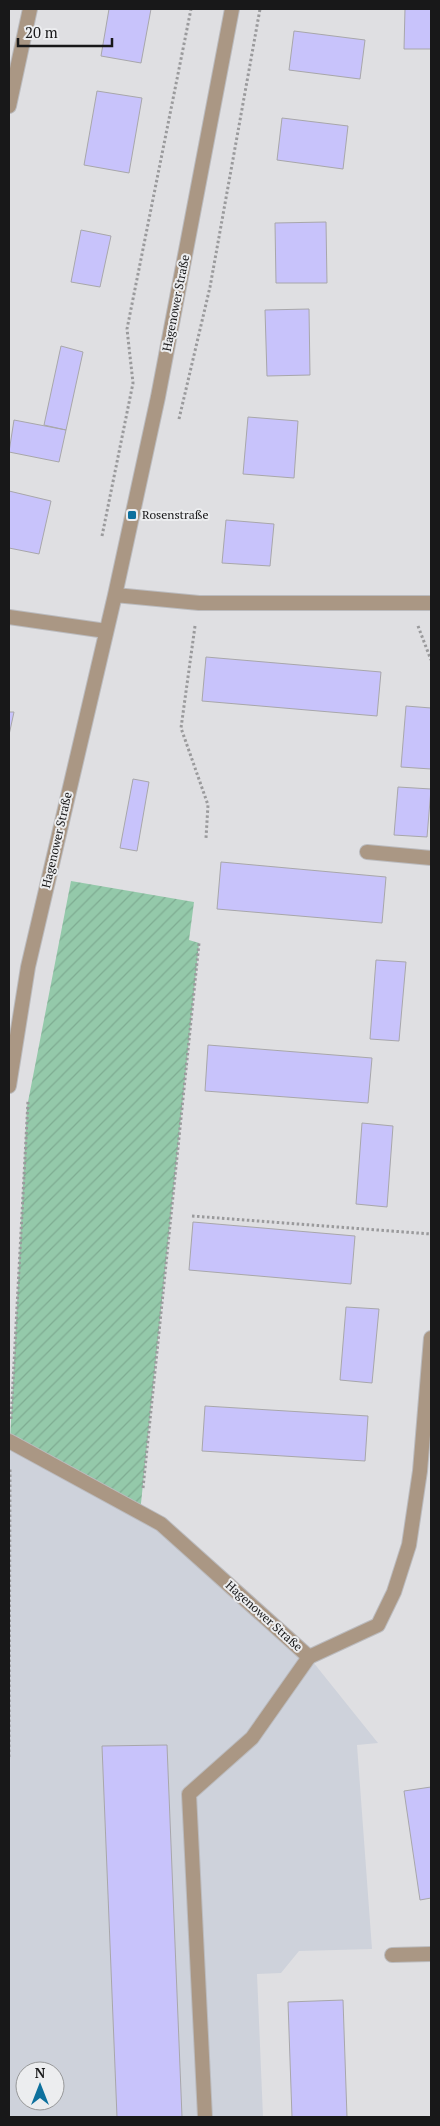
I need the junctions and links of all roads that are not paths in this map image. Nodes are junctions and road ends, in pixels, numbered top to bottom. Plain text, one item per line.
1 (30, 9) edge
2 (232, 9) edge
3 (9, 106) edge
4 (115, 595) junction
5 (431, 603) edge
6 (9, 617) edge
7 (106, 631) junction
8 (366, 852) dead end
9 (431, 858) edge
10 (9, 1086) edge
11 (431, 1338) edge
12 (9, 1441) edge
13 (309, 1657) junction
14 (431, 1954) edge
15 (392, 1955) dead end
16 (205, 2117) edge

1 - 3 street
2 - 4 street, Hagenower Straße
4 - 5 street
4 - 7 street, Hagenower Straße
6 - 7 street
7 - 10 street, Hagenower Straße
8 - 9 street
11 - 13 street, Hagenower Straße
12 - 13 street, Hagenower Straße
13 - 16 street
14 - 15 street

